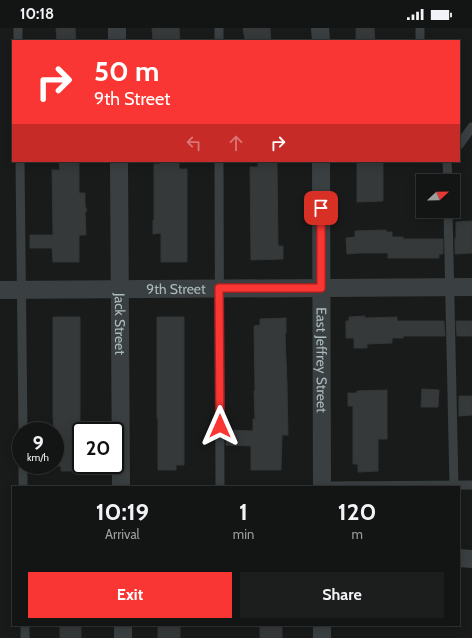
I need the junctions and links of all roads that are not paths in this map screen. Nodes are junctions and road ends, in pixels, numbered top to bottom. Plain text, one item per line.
1 (18, 28) edge
2 (117, 28) edge
3 (219, 28) edge
4 (320, 28) edge
5 (420, 28) edge
6 (18, 40) edge
7 (118, 40) edge
8 (219, 40) edge
9 (320, 40) edge
10 (420, 40) edge
11 (472, 127) edge
12 (460, 144) edge
13 (20, 162) edge
14 (118, 162) edge
15 (219, 162) edge
16 (321, 162) edge
17 (447, 162) edge
18 (448, 174) edge
19 (448, 218) edge
20 (450, 287) junction
21 (472, 287) edge
22 (219, 288) junction
23 (321, 288) junction
24 (120, 289) junction
25 (0, 290) edge
26 (22, 290) junction
27 (23, 422) edge
28 (23, 474) edge
29 (24, 486) edge
30 (121, 486) edge
31 (220, 486) edge
32 (322, 486) edge
33 (454, 486) junction
34 (472, 486) edge
35 (460, 558) edge
36 (472, 558) edge
37 (25, 626) edge
38 (123, 626) edge
39 (322, 626) edge
40 (25, 638) edge
41 (123, 638) edge
42 (322, 638) edge

1 - 6 lane
2 - 7 street
3 - 8 lane
4 - 9 street
5 - 10 lane
11 - 12 lane
13 - 26 lane
14 - 24 street, Jack Street
15 - 22 lane
16 - 23 street, East Jeffrey Street
17 - 18 lane
19 - 20 lane
20 - 21 street, 9th Street
20 - 23 street, 9th Street
20 - 33 lane
22 - 23 street, 9th Street
22 - 24 street, 9th Street
22 - 31 lane
23 - 32 street, East Jeffrey Street
24 - 26 street, 9th Street
24 - 30 street, Jack Street
25 - 26 street, 9th Street
26 - 27 lane
28 - 29 lane
32 - 33 lane
33 - 34 lane
35 - 36 street
37 - 40 lane
38 - 41 street
39 - 42 street

